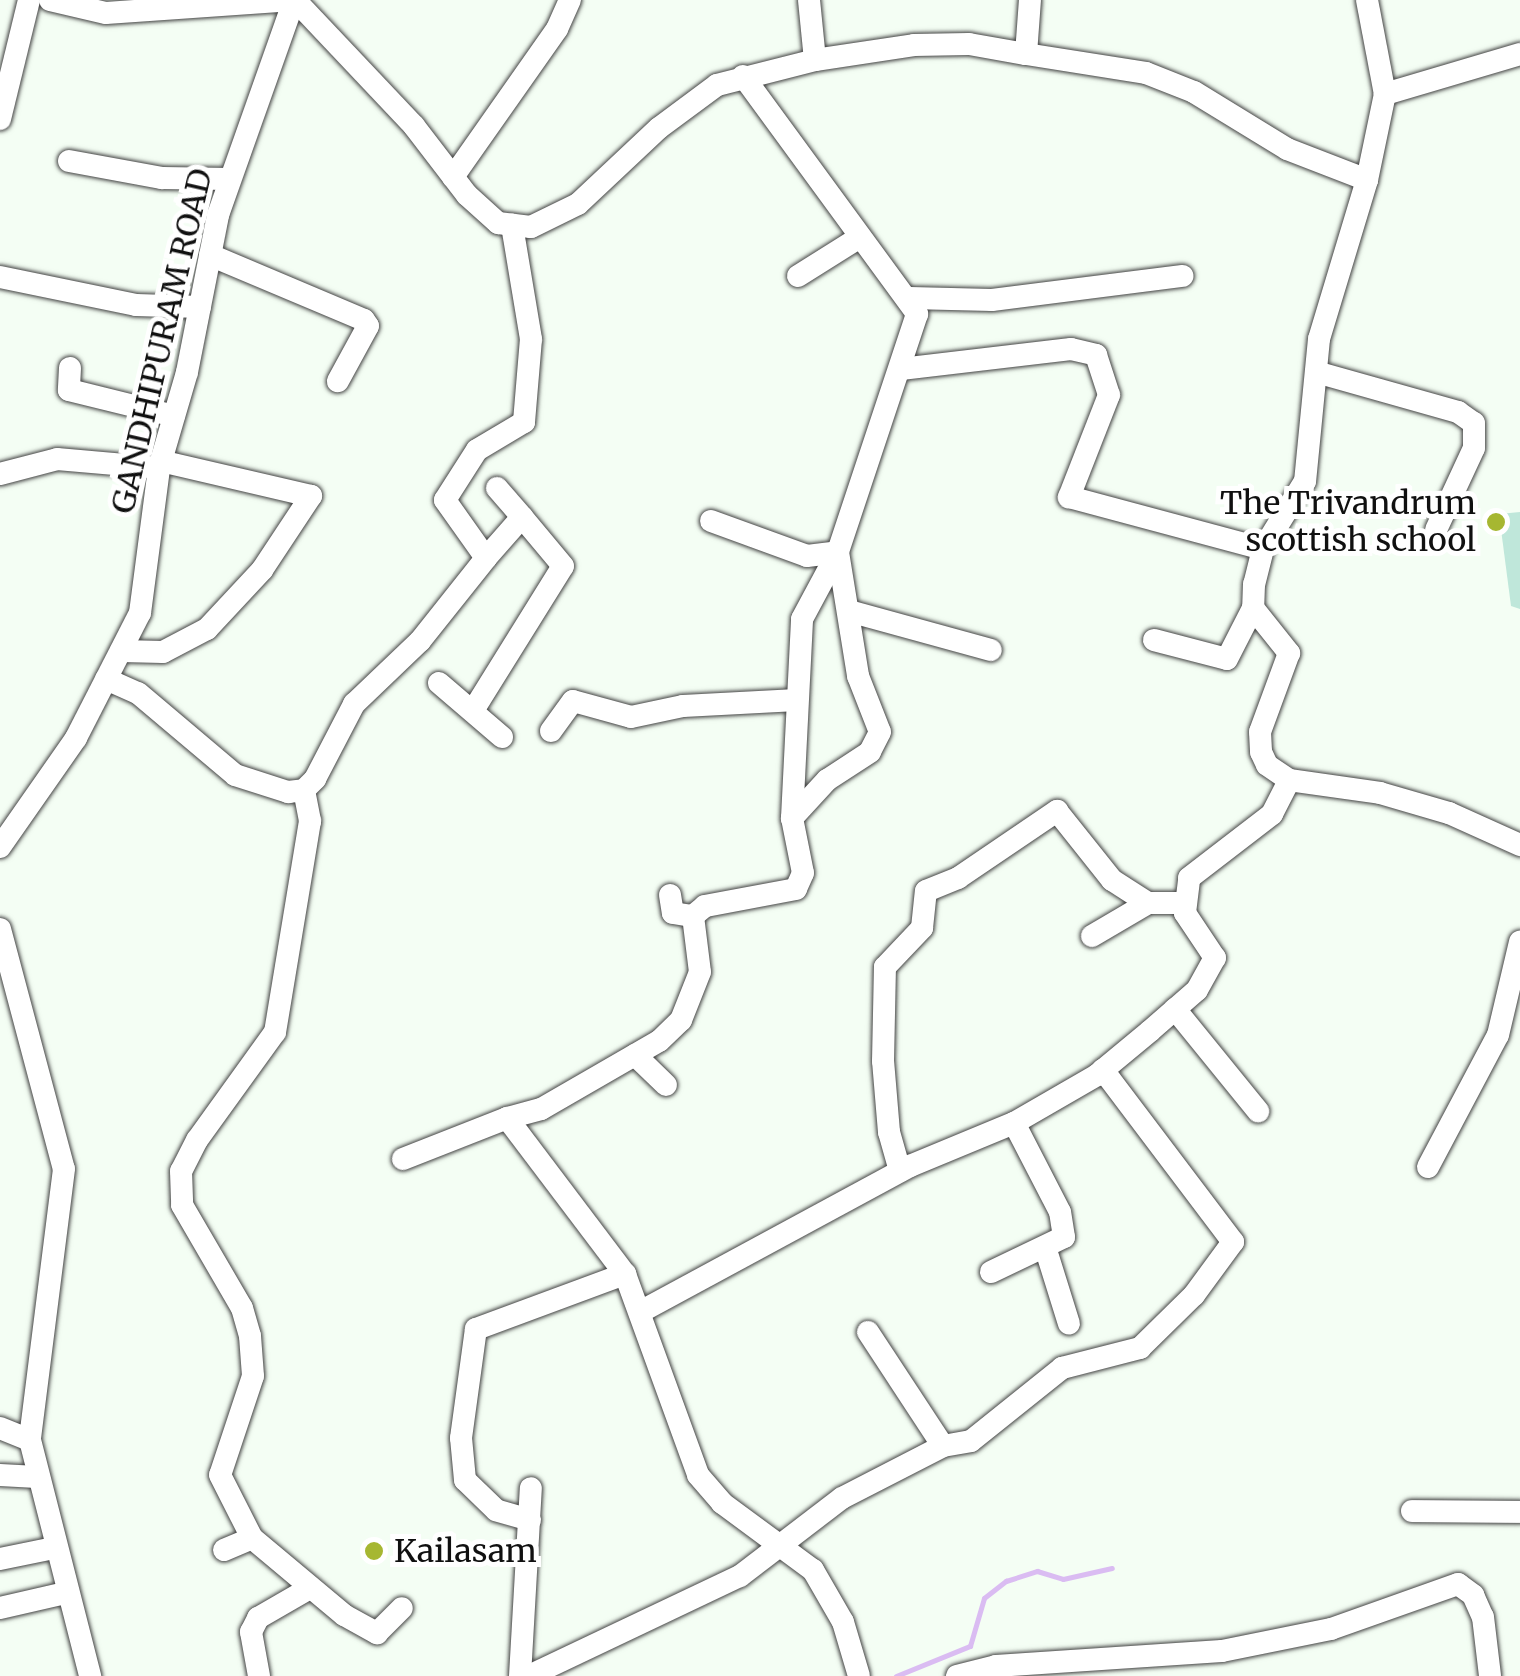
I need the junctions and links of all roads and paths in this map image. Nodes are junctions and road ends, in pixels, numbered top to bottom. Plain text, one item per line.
1 (29, 0) edge
2 (50, 0) edge
3 (293, 0) edge
4 (570, 0) edge
5 (809, 0) edge
6 (1030, 0) edge
7 (1367, 0) edge
8 (241, 2) edge
9 (1026, 54) junction
10 (1520, 54) edge
11 (815, 60) junction
12 (743, 76) junction
13 (1385, 94) junction
14 (0, 119) edge
15 (68, 161) dead end
16 (453, 177) junction
17 (230, 180) junction
18 (1366, 180) junction
19 (512, 226) junction
20 (857, 239) junction
21 (210, 255) junction
22 (798, 276) dead end
23 (1182, 276) dead end
24 (0, 277) edge
25 (910, 298) junction
26 (200, 307) junction
27 (70, 368) dead end
28 (901, 369) junction
29 (1316, 372) junction
30 (338, 381) dead end
31 (174, 416) junction
32 (160, 464) junction
33 (0, 474) edge
34 (496, 488) dead end
35 (522, 517) junction
36 (711, 521) dead end
37 (1436, 530) dead end
38 (1263, 549) junction
39 (838, 552) junction
40 (486, 558) junction
41 (1254, 608) junction
42 (849, 611) junction
43 (1154, 640) dead end
44 (992, 650) dead end
45 (120, 651) junction
46 (106, 679) junction
47 (439, 683) dead end
48 (798, 700) junction
49 (474, 709) junction
50 (551, 731) dead end
51 (502, 737) dead end
52 (1289, 780) junction
53 (304, 790) junction
54 (792, 818) junction
55 (4, 836) edge
56 (1520, 845) edge
57 (670, 895) dead end
58 (1148, 903) junction
59 (1183, 903) junction
60 (693, 916) junction
61 (0, 929) edge
62 (1092, 936) dead end
63 (1520, 942) edge
64 (1175, 1010) junction
65 (635, 1055) junction
66 (1103, 1070) junction
67 (666, 1085) dead end
68 (1258, 1110) dead end
69 (508, 1118) junction
70 (1014, 1123) junction
71 (403, 1159) dead end
72 (1428, 1167) dead end
73 (900, 1171) junction
74 (1046, 1250) junction
75 (991, 1272) dead end
76 (625, 1274) junction
77 (640, 1312) junction
78 (1069, 1324) dead end
79 (868, 1332) dead end
80 (0, 1428) edge
81 (30, 1440) junction
82 (942, 1446) junction
83 (0, 1476) edge
84 (37, 1477) junction
85 (532, 1488) dead end
86 (1412, 1511) dead end
87 (1520, 1512) edge
88 (530, 1520) junction
89 (252, 1538) junction
90 (781, 1544) junction
91 (54, 1548) junction
92 (224, 1550) dead end
93 (0, 1559) edge
94 (310, 1588) junction
95 (65, 1593) junction
96 (0, 1608) edge
97 (402, 1608) dead end
98 (90, 1676) edge
99 (260, 1676) edge
100 (520, 1676) edge
101 (529, 1676) edge
102 (859, 1676) edge
103 (957, 1676) edge
104 (1490, 1676) edge

1 - 14 street
2 - 8 street
3 - 8 street
3 - 16 street
3 - 17 street, GANDHIPURAM ROAD
4 - 16 street
5 - 11 street
6 - 9 street
7 - 13 street
9 - 11 street
9 - 18 street
10 - 13 street
11 - 12 street
12 - 19 street
12 - 20 street
13 - 18 street
15 - 17 street
16 - 19 street
17 - 21 street, GANDHIPURAM ROAD
18 - 29 street
19 - 40 street
20 - 22 street
20 - 25 street
21 - 26 street, GANDHIPURAM ROAD
21 - 30 street
23 - 25 street
24 - 26 street
25 - 28 street
26 - 31 street, GANDHIPURAM ROAD
27 - 31 street
28 - 38 street
28 - 39 street
29 - 37 street
29 - 38 street
31 - 32 street, GANDHIPURAM ROAD
32 - 33 street
32 - 45 street, GANDHIPURAM ROAD
32 - 45 street
34 - 35 street
35 - 40 street
35 - 49 street
36 - 39 street
38 - 41 street
39 - 42 street
39 - 48 street
40 - 53 street
41 - 43 street
41 - 52 street
42 - 44 street
42 - 54 street
45 - 46 street, GANDHIPURAM ROAD
46 - 53 street
46 - 55 street, GANDHIPURAM ROAD
47 - 49 street
48 - 50 street
48 - 54 street
49 - 51 street
52 - 56 street
52 - 59 street
53 - 89 street
54 - 60 street
57 - 60 street
58 - 59 street
58 - 62 street
58 - 73 street
59 - 64 street
60 - 65 street
61 - 81 street
63 - 72 street
64 - 66 street
64 - 68 street
65 - 67 street
65 - 69 street
66 - 70 street
66 - 82 street
69 - 71 street
69 - 76 street
70 - 73 street
70 - 74 street
73 - 77 street
74 - 75 street
74 - 78 street
76 - 77 street
76 - 88 street
77 - 90 street
79 - 82 street
80 - 81 street
81 - 84 street
82 - 90 street
83 - 84 street
84 - 91 street
85 - 88 street
86 - 87 street
88 - 100 street
89 - 92 street
89 - 94 street
90 - 101 street
90 - 102 street
91 - 93 street
91 - 95 street
94 - 97 street
94 - 99 street
95 - 96 street
95 - 98 street
103 - 104 street

